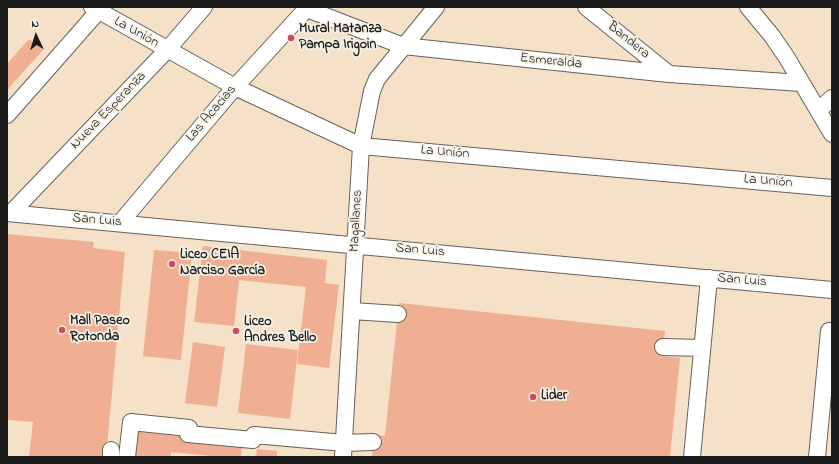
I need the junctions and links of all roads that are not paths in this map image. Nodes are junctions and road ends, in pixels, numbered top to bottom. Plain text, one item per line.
1 (204, 7) edge
2 (436, 7) edge
3 (586, 7) edge
4 (748, 7) edge
5 (97, 8) edge
6 (308, 8) edge
7 (403, 46) junction
8 (167, 50) junction
9 (669, 74) junction
10 (801, 83) junction
11 (235, 87) junction
12 (832, 98) edge
13 (819, 110) junction
14 (7, 115) edge
15 (832, 134) edge
16 (361, 146) junction
17 (832, 188) edge
18 (9, 213) edge
19 (120, 223) junction
20 (356, 246) junction
21 (709, 278) junction
22 (832, 290) edge
23 (352, 311) junction
24 (398, 314) dead end
25 (829, 331) dead end
26 (663, 347) dead end
27 (702, 348) junction
28 (696, 417) junction
29 (373, 442) dead end
30 (343, 450) edge
31 (127, 457) edge
32 (681, 457) edge
33 (692, 457) edge
34 (817, 457) edge

1 - 8 street, Nueva Esperanza
2 - 7 street, Magallanes
3 - 9 street, Bandera
4 - 10 street
5 - 8 street, La Unión
5 - 14 street
6 - 7 street, Esmeralda
6 - 11 street, Las Acacias
7 - 9 street, Esmeralda
7 - 16 street, Magallanes
8 - 11 street, La Unión
8 - 18 street, Nueva Esperanza
9 - 10 street, Esmeralda
10 - 13 street
11 - 16 street, La Unión
11 - 19 street, Las Acacias
12 - 13 street
13 - 15 street
16 - 17 street, La Unión
16 - 20 street, Magallanes
18 - 19 street, San Luis
19 - 20 street, San Luis
20 - 21 street, San Luis
20 - 23 street, Magallanes
21 - 22 street, San Luis
21 - 27 street
23 - 24 street
23 - 30 street, Magallanes
25 - 34 street
26 - 27 street
27 - 28 street
28 - 32 street
28 - 33 street
29 - 30 street
30 - 31 street

